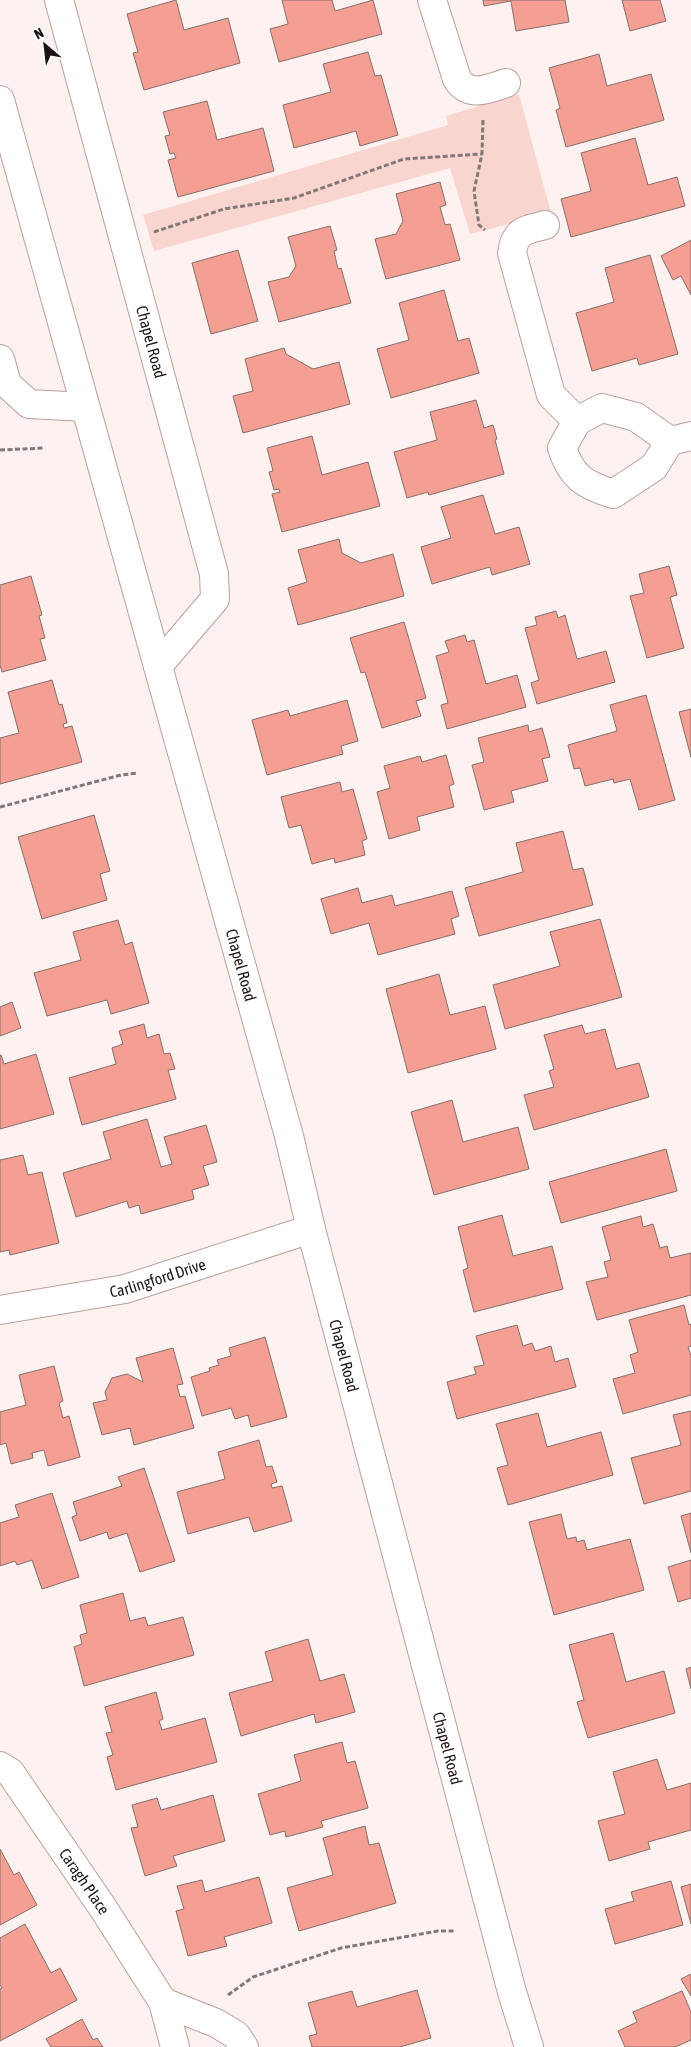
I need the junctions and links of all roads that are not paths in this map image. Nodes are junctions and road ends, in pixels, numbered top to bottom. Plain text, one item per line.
1 (59, 0) edge
2 (432, 0) edge
3 (493, 87) road end
4 (0, 100) edge
5 (545, 225) dead end
6 (0, 359) edge
7 (84, 406) junction
8 (577, 421) junction
9 (680, 439) edge
10 (158, 666) junction
11 (311, 1229) junction
12 (0, 1310) edge
13 (0, 1766) edge
14 (163, 2002) junction
15 (175, 2047) edge
16 (244, 2047) edge
17 (529, 2047) edge

1 - 10 street, Chapel Road
2 - 3 street
4 - 7 street, Chapel Road
5 - 8 street
6 - 7 street
7 - 10 street, Chapel Road
8 - 9 street
8 - 9 street
10 - 11 street, Chapel Road
11 - 12 street, Carlingford Drive
11 - 17 street, Chapel Road
13 - 14 street, Caragh Place
14 - 15 street, Caragh Place
14 - 16 street

